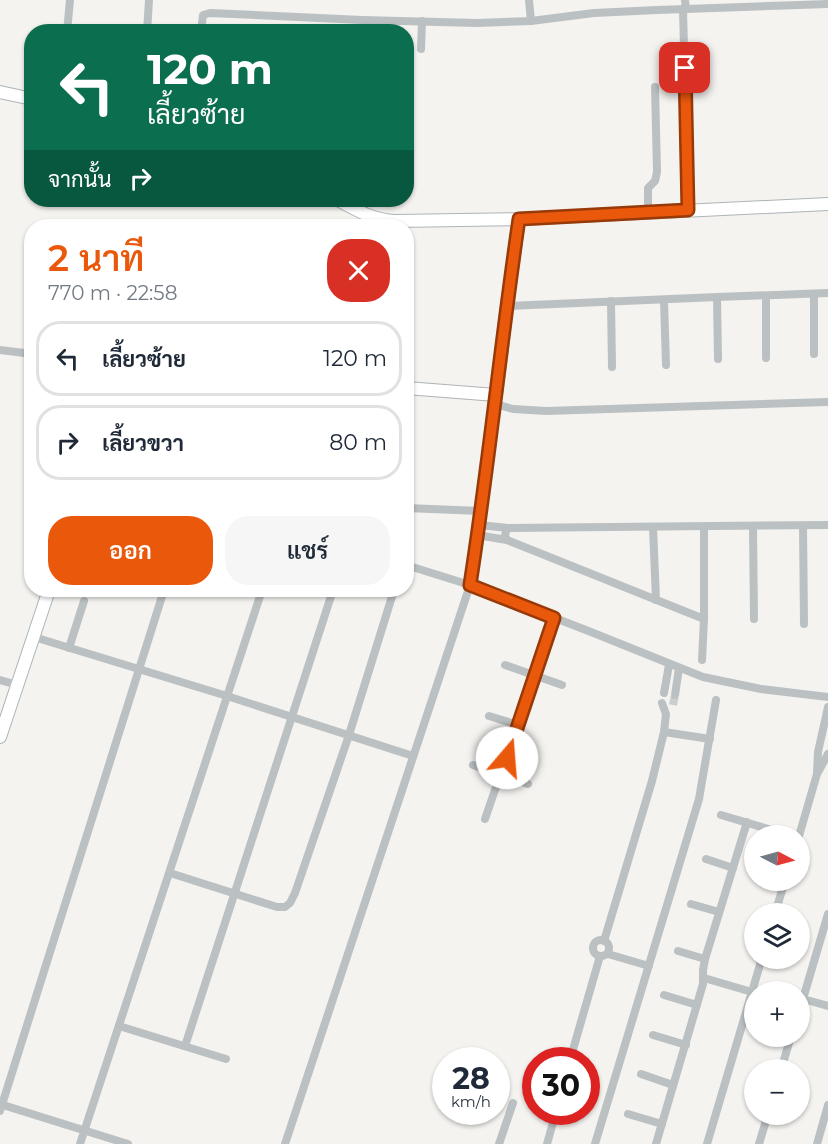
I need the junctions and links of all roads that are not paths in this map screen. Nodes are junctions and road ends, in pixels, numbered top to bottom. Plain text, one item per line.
1 (70, 0) edge
2 (149, 0) edge
3 (529, 0) edge
4 (828, 4) edge
5 (685, 6) edge
6 (422, 21) junction
7 (531, 21) junction
8 (68, 24) edge
9 (148, 24) edge
10 (202, 24) edge
11 (421, 49) dead end
12 (655, 87) dead end
13 (0, 92) edge
14 (24, 97) edge
15 (828, 204) edge
16 (352, 207) edge
17 (688, 210) junction
18 (648, 212) junction
19 (382, 219) edge
20 (519, 219) junction
21 (414, 220) edge
22 (828, 293) edge
23 (814, 294) junction
24 (766, 296) junction
25 (717, 297) junction
26 (664, 300) junction
27 (610, 302) junction
28 (507, 306) junction
29 (0, 350) edge
30 (24, 353) edge
31 (814, 354) dead end
32 (766, 358) dead end
33 (718, 359) dead end
34 (666, 365) dead end
35 (612, 367) dead end
36 (414, 389) edge
37 (495, 400) junction
38 (828, 402) edge
39 (414, 508) edge
40 (481, 511) junction
41 (479, 525) junction
42 (828, 525) edge
43 (753, 526) junction
44 (803, 526) junction
45 (653, 527) junction
46 (704, 527) junction
47 (508, 528) junction
48 (477, 535) junction
49 (507, 540) junction
50 (414, 568) edge
51 (470, 585) junction
52 (47, 597) edge
53 (162, 597) edge
54 (260, 597) edge
55 (331, 597) edge
56 (392, 597) edge
57 (656, 600) junction
58 (84, 601) dead end
59 (554, 618) junction
60 (754, 619) dead end
61 (704, 620) junction
62 (804, 624) dead end
63 (34, 637) junction
64 (69, 648) junction
65 (702, 660) dead end
66 (669, 664) junction
67 (506, 665) dead end
68 (680, 668) junction
69 (139, 669) junction
70 (534, 675) junction
71 (0, 680) edge
72 (18, 685) junction
73 (562, 685) dead end
74 (664, 693) tunnel mouth
75 (675, 695) tunnel mouth
76 (227, 696) junction
77 (828, 697) edge
78 (716, 700) dead end
79 (663, 703) tunnel mouth
80 (673, 705) tunnel mouth
81 (828, 707) edge
82 (666, 714) junction
83 (489, 716) dead end
84 (291, 717) junction
85 (518, 725) junction
86 (664, 732) junction
87 (349, 735) junction
88 (0, 737) edge
89 (710, 739) junction
90 (828, 754) edge
91 (413, 756) junction
92 (473, 765) dead end
93 (501, 774) junction
94 (818, 774) junction
95 (528, 784) dead end
96 (721, 815) dead end
97 (485, 819) dead end
98 (747, 822) junction
99 (757, 825) edge
100 (802, 825) edge
101 (706, 860) dead end
102 (733, 868) junction
103 (170, 873) junction
104 (233, 894) junction
105 (691, 904) dead end
106 (719, 912) junction
107 (828, 914) edge
108 (604, 941) junction
109 (678, 951) dead end
110 (604, 955) junction
111 (705, 959) junction
112 (649, 966) junction
113 (704, 978) junction
114 (808, 981) edge
115 (744, 990) edge
116 (664, 995) dead end
117 (810, 1001) edge
118 (698, 1005) junction
119 (828, 1006) edge
120 (744, 1019) edge
121 (119, 1026) junction
122 (653, 1035) dead end
123 (686, 1045) junction
124 (185, 1046) junction
125 (574, 1047) edge
126 (226, 1059) dead end
127 (641, 1074) dead end
128 (674, 1085) junction
129 (513, 1103) dead end
130 (0, 1106) edge
131 (828, 1106) edge
132 (628, 1114) dead end
133 (662, 1124) junction
134 (552, 1125) edge
135 (765, 1125) edge
136 (84, 1130) junction
137 (80, 1144) edge
138 (128, 1144) edge
139 (285, 1144) edge
140 (499, 1144) edge
141 (547, 1144) edge
142 (595, 1144) edge
143 (656, 1144) edge
144 (707, 1144) edge
145 (761, 1144) edge
146 (817, 1144) edge

1 - 8 street
2 - 9 street
3 - 7 street
4 - 5 street
5 - 7 street
5 - 17 street
6 - 7 street
6 - 10 street
6 - 11 street
12 - 18 street
13 - 14 street
15 - 17 street
16 - 19 street
17 - 18 street
18 - 20 street
20 - 21 street
20 - 28 street
22 - 23 street
23 - 24 street
23 - 31 street
24 - 25 street
24 - 32 street
25 - 26 street
25 - 33 street
26 - 27 street
26 - 34 street
27 - 28 street
27 - 35 street
28 - 37 street
29 - 30 street
36 - 37 street
37 - 38 street
37 - 40 street
39 - 40 street
40 - 41 street
41 - 47 street
41 - 48 street
42 - 44 street
43 - 44 street
43 - 46 street
43 - 60 street
44 - 62 street
45 - 46 street
45 - 47 street
45 - 57 street
46 - 61 street
47 - 49 street
48 - 49 street
48 - 51 street
49 - 57 street
50 - 51 street
51 - 59 street
51 - 91 street
52 - 63 street
53 - 69 street
54 - 76 street
55 - 84 street
56 - 87 street
57 - 61 street
58 - 64 street
59 - 66 street
59 - 70 street
61 - 65 street
63 - 64 street
63 - 72 street
64 - 69 street
66 - 68 street
66 - 74 street
67 - 70 street
68 - 75 street
68 - 77 street
69 - 76 street
69 - 130 street
70 - 73 street
70 - 85 street
71 - 72 street
72 - 88 street
76 - 84 street
76 - 103 street
78 - 89 street
79 - 82 street
80 - 82 street
81 - 94 street
82 - 86 street
83 - 85 street
84 - 87 street
84 - 104 street
85 - 93 street
86 - 89 street
86 - 108 street
87 - 91 street
87 - 104 street
89 - 112 street
90 - 94 street
91 - 139 street
92 - 93 street
93 - 95 street
93 - 97 street
94 - 100 street
96 - 98 street
98 - 99 street
98 - 102 street
101 - 102 street
102 - 106 street
103 - 104 street
103 - 121 street
104 - 124 street
105 - 106 street
106 - 111 street
107 - 114 street
108 - 110 street
108 - 110 street
109 - 111 street
110 - 112 street
110 - 125 street
111 - 113 street
112 - 142 street
113 - 115 street
113 - 118 street
116 - 118 street
117 - 119 street
118 - 123 street
120 - 144 street
121 - 124 street
121 - 136 street
122 - 123 street
123 - 128 street
124 - 126 street
127 - 128 street
128 - 133 street
129 - 140 street
130 - 136 street
131 - 146 street
132 - 133 street
133 - 143 street
134 - 141 street
135 - 145 street
136 - 137 street
136 - 138 street

